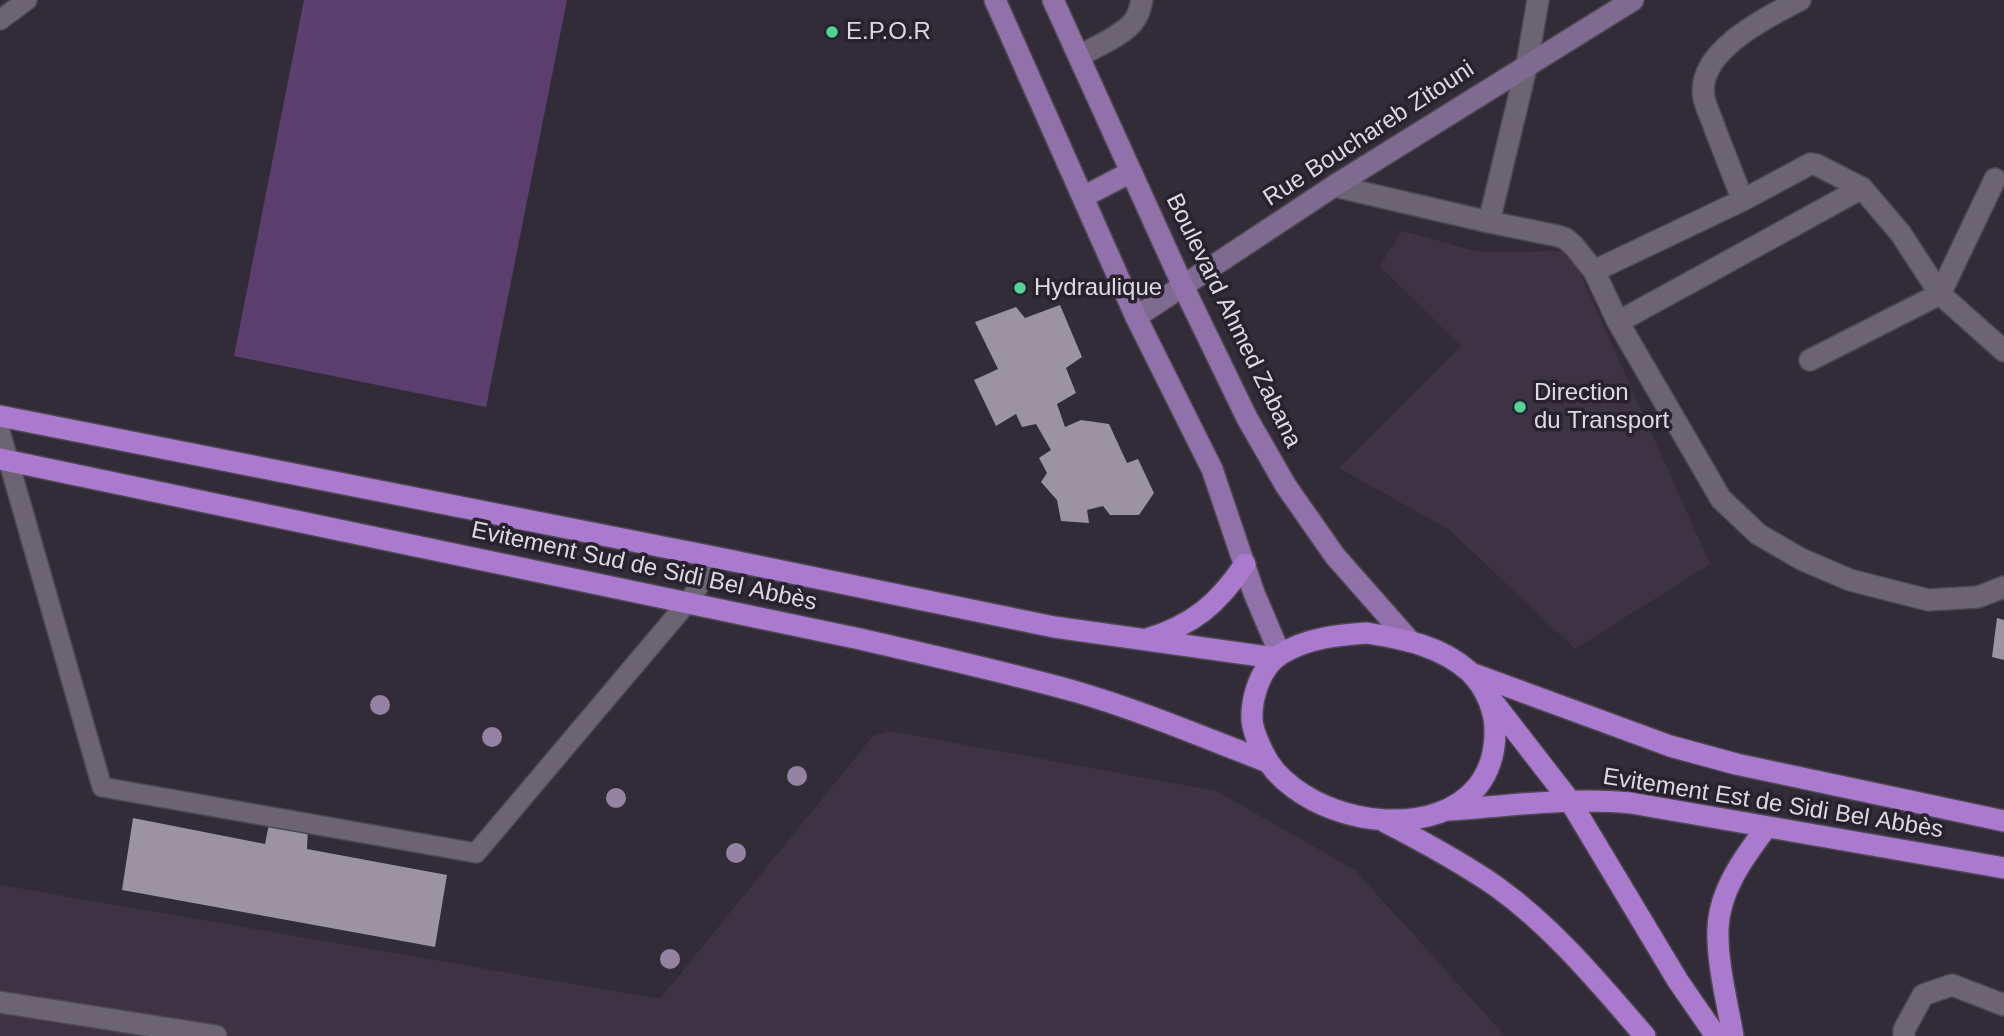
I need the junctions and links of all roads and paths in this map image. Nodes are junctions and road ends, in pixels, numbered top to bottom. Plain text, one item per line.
1 (27, 0) edge
2 (995, 0) edge
3 (1053, 0) edge
4 (1142, 0) edge
5 (1538, 0) edge
6 (1633, 0) edge
7 (1800, 0) edge
8 (0, 20) edge
9 (1079, 56) junction
10 (1527, 64) junction
11 (1131, 172) junction
12 (1994, 179) dead end
13 (1334, 186) junction
14 (1862, 188) junction
15 (1083, 197) junction
16 (1742, 200) junction
17 (1489, 222) junction
18 (1594, 271) junction
19 (1183, 286) junction
20 (1940, 294) junction
21 (1136, 317) junction
22 (1618, 321) junction
23 (2004, 351) edge
24 (1810, 360) dead end
25 (0, 416) edge
26 (0, 431) edge
27 (4, 460) edge
28 (719, 558) junction
29 (1245, 564) junction
30 (2004, 587) edge
31 (687, 603) junction
32 (1409, 639) junction
33 (1144, 640) junction
34 (1278, 656) junction
35 (1471, 673) junction
36 (1488, 696) junction
37 (1268, 762) junction
38 (1570, 801) junction
39 (1449, 810) junction
40 (1383, 821) junction
41 (2004, 821) edge
42 (1766, 828) junction
43 (2004, 868) edge
44 (0, 1002) edge
45 (2004, 1005) edge
46 (216, 1036) edge
47 (1645, 1036) edge
48 (1716, 1036) edge
49 (1733, 1036) edge
50 (1904, 1036) edge

1 - 8 lane
2 - 15 main road
3 - 9 main road, Boulevard Ahmed Zabana
4 - 9 street
5 - 10 street
6 - 10 street, Rue Bouchareb Zitouni
7 - 16 street
9 - 11 main road, Boulevard Ahmed Zabana
10 - 13 street, Rue Bouchareb Zitouni
10 - 17 street
11 - 15 main road
11 - 19 main road, Boulevard Ahmed Zabana
12 - 20 street
13 - 17 street
13 - 19 street, Rue Bouchareb Zitouni
14 - 16 street
14 - 20 street
14 - 22 street
15 - 21 main road
16 - 18 street
17 - 18 street
18 - 22 street
19 - 21 street, Rue Bouchareb Zitouni
19 - 32 main road, Boulevard Ahmed Zabana
20 - 23 street
20 - 24 street
21 - 29 main road
22 - 30 street
25 - 28 highway, Evitement Sud de Sidi Bel Abbès
26 - 27 lane
27 - 31 highway, Evitement Sud de Sidi Bel Abbès
27 - 31 lane
28 - 31 lane
28 - 33 highway, Evitement Sud de Sidi Bel Abbès
29 - 33 highway
29 - 34 main road
31 - 37 highway, Evitement Sud de Sidi Bel Abbès
32 - 34 highway
32 - 35 highway
33 - 34 highway, Evitement Sud de Sidi Bel Abbès
34 - 37 highway
35 - 36 highway
35 - 41 highway, Evitement Est de Sidi Bel Abbès
36 - 38 highway
36 - 39 highway
37 - 40 highway
38 - 39 highway, Evitement Est de Sidi Bel Abbès
38 - 42 highway, Evitement Est de Sidi Bel Abbès
38 - 48 highway
39 - 40 highway
40 - 47 highway
42 - 43 highway, Evitement Est de Sidi Bel Abbès
42 - 49 highway
44 - 46 street
45 - 50 street

